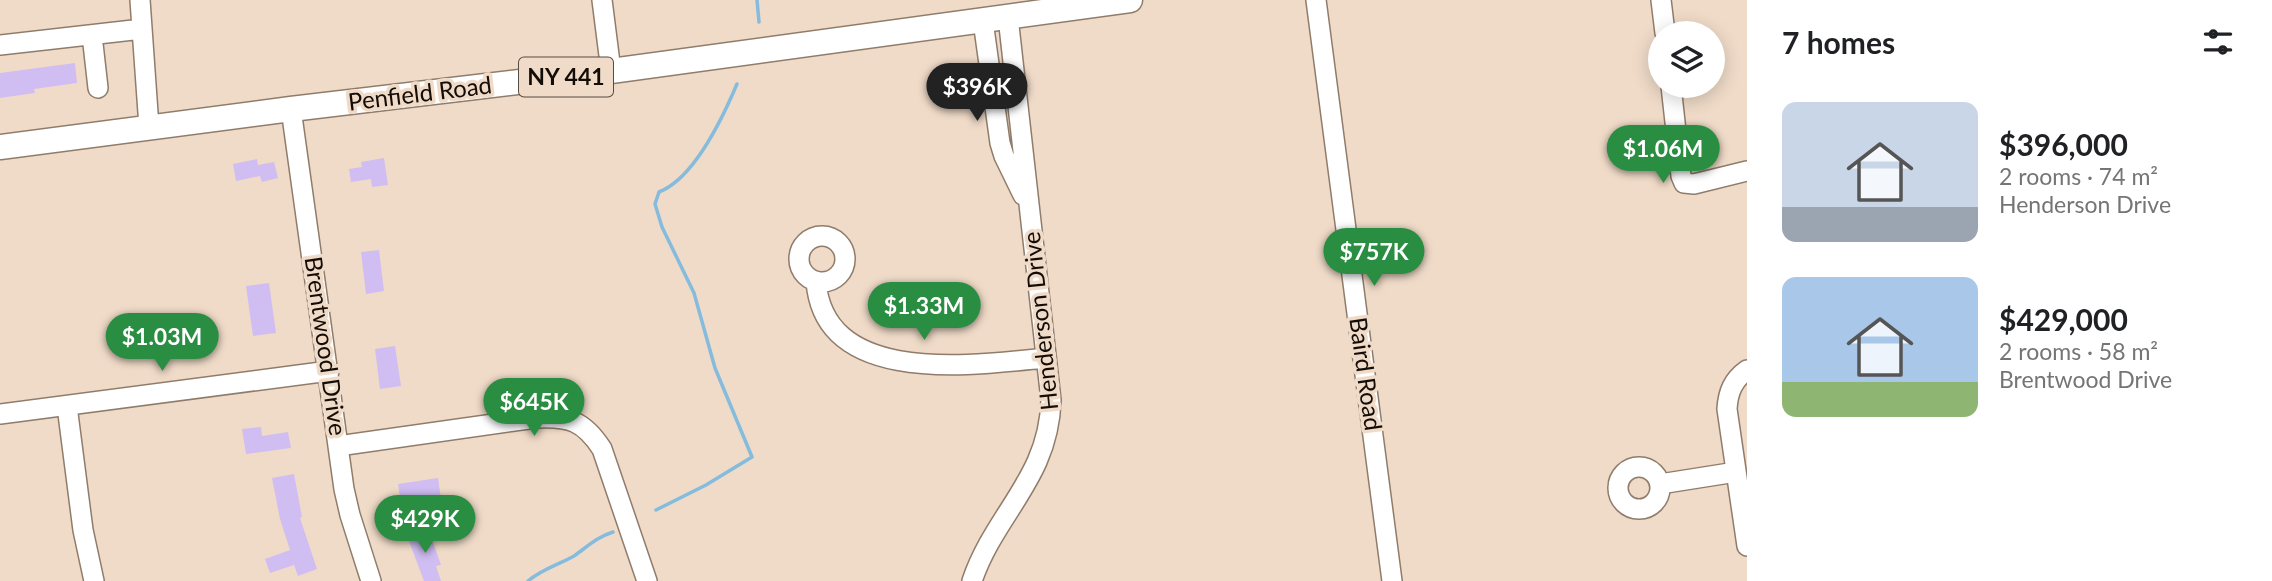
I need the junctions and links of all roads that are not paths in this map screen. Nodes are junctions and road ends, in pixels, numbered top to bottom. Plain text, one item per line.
1 (140, 0) edge
2 (602, 0) edge
3 (1130, 0) edge
4 (1316, 0) edge
5 (1661, 0) edge
6 (1007, 17) junction
7 (983, 21) junction
8 (1664, 21) edge
9 (142, 29) junction
10 (92, 34) junction
11 (0, 45) edge
12 (611, 71) junction
13 (98, 88) dead end
14 (1672, 98) edge
15 (291, 109) junction
16 (149, 127) junction
17 (0, 146) edge
18 (1747, 171) edge
19 (1029, 208) junction
20 (816, 281) dead end
21 (1046, 358) junction
22 (1747, 370) edge
23 (329, 371) junction
24 (67, 406) junction
25 (0, 414) edge
26 (338, 446) junction
27 (1737, 472) junction
28 (1660, 484) dead end
29 (1747, 546) edge
30 (94, 581) edge
31 (371, 581) edge
32 (647, 581) edge
33 (972, 581) edge
34 (1392, 581) edge

1 - 9 street
2 - 12 street
3 - 6 main road, Penfield Road / NY 441
4 - 34 street, Baird Road
5 - 8 street
6 - 7 main road, Penfield Road / NY 441
6 - 19 street, Henderson Drive
7 - 12 main road, Penfield Road / NY 441
7 - 19 street, Henderson Drive
9 - 10 street
9 - 16 street
10 - 11 street
10 - 13 street
12 - 15 main road, Penfield Road / NY 441
14 - 18 street
15 - 16 main road, Penfield Road / NY 441
15 - 23 street, Brentwood Drive
16 - 17 main road, Penfield Road / NY 441
19 - 21 street, Henderson Drive
20 - 21 street
21 - 33 street, Henderson Drive
22 - 27 street
23 - 24 street
23 - 26 street, Brentwood Drive
24 - 25 street
24 - 30 street
26 - 31 street, Brentwood Drive
26 - 32 street
27 - 28 street
27 - 29 street

